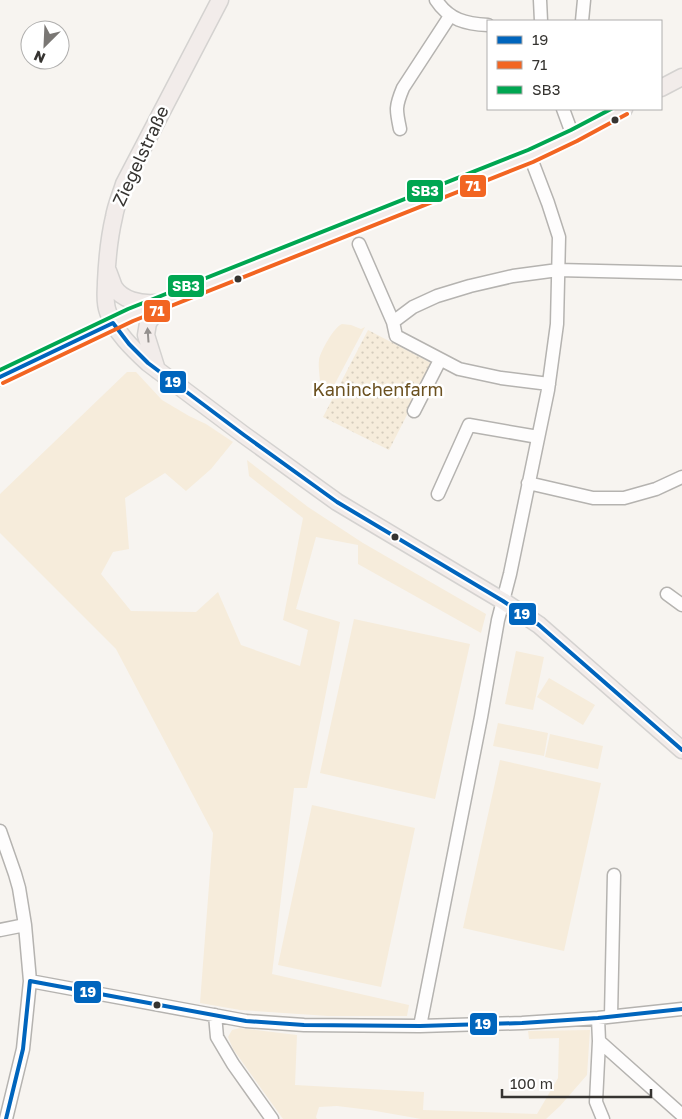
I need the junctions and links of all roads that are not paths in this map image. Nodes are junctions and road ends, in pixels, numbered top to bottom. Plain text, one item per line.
1 (220, 0) edge
2 (436, 0) edge
3 (540, 0) edge
4 (584, 0) edge
5 (450, 16) junction
6 (541, 20) edge
7 (582, 20) edge
8 (487, 25) edge
9 (682, 77) edge
10 (662, 87) edge
11 (563, 110) edge
12 (622, 110) edge
13 (400, 129) dead end
14 (574, 136) junction
15 (530, 156) junction
16 (359, 244) dead end
17 (107, 266) junction
18 (558, 270) junction
19 (682, 273) edge
20 (162, 303) junction
21 (393, 322) junction
22 (113, 323) junction
23 (440, 360) junction
24 (158, 370) junction
25 (0, 376) edge
26 (549, 384) junction
27 (414, 411) dead end
28 (538, 437) junction
29 (682, 477) edge
30 (528, 483) junction
31 (438, 494) dead end
32 (666, 594) dead end
33 (502, 601) junction
34 (682, 605) edge
35 (680, 745) edge
36 (0, 831) edge
37 (614, 875) dead end
38 (25, 925) junction
39 (0, 930) edge
40 (30, 981) junction
41 (682, 1009) edge
42 (214, 1015) junction
43 (605, 1017) junction
44 (420, 1026) junction
45 (599, 1041) junction
46 (682, 1115) edge
47 (6, 1119) edge
48 (272, 1119) edge
49 (603, 1119) edge

1 - 17 main road, Ziegelstraße
2 - 5 street
3 - 6 street
4 - 7 street
5 - 8 street
5 - 13 street
9 - 10 main road
11 - 14 street
12 - 14 main road
14 - 15 main road
15 - 18 street
15 - 20 main road
16 - 21 street
17 - 20 main road
17 - 22 main road, Ziegelstraße
18 - 19 street
18 - 21 street
18 - 26 street
20 - 22 main road
24 -> 20 main road
21 - 23 street
22 - 24 main road, Ziegelstraße
22 - 25 main road
23 - 26 street
23 - 27 street
24 - 33 main road, Ziegelstraße
26 - 28 street
28 - 30 street
28 - 31 street
29 - 30 street
30 - 33 street
32 - 34 street
33 - 35 main road, Ziegelstraße
33 - 44 street
36 - 38 street
37 - 43 street
38 - 39 street
38 - 40 street
40 - 42 street
40 - 47 street
41 - 43 street
42 - 44 street
42 - 48 street
43 - 44 street
43 - 45 street
45 - 46 street
45 - 49 street

